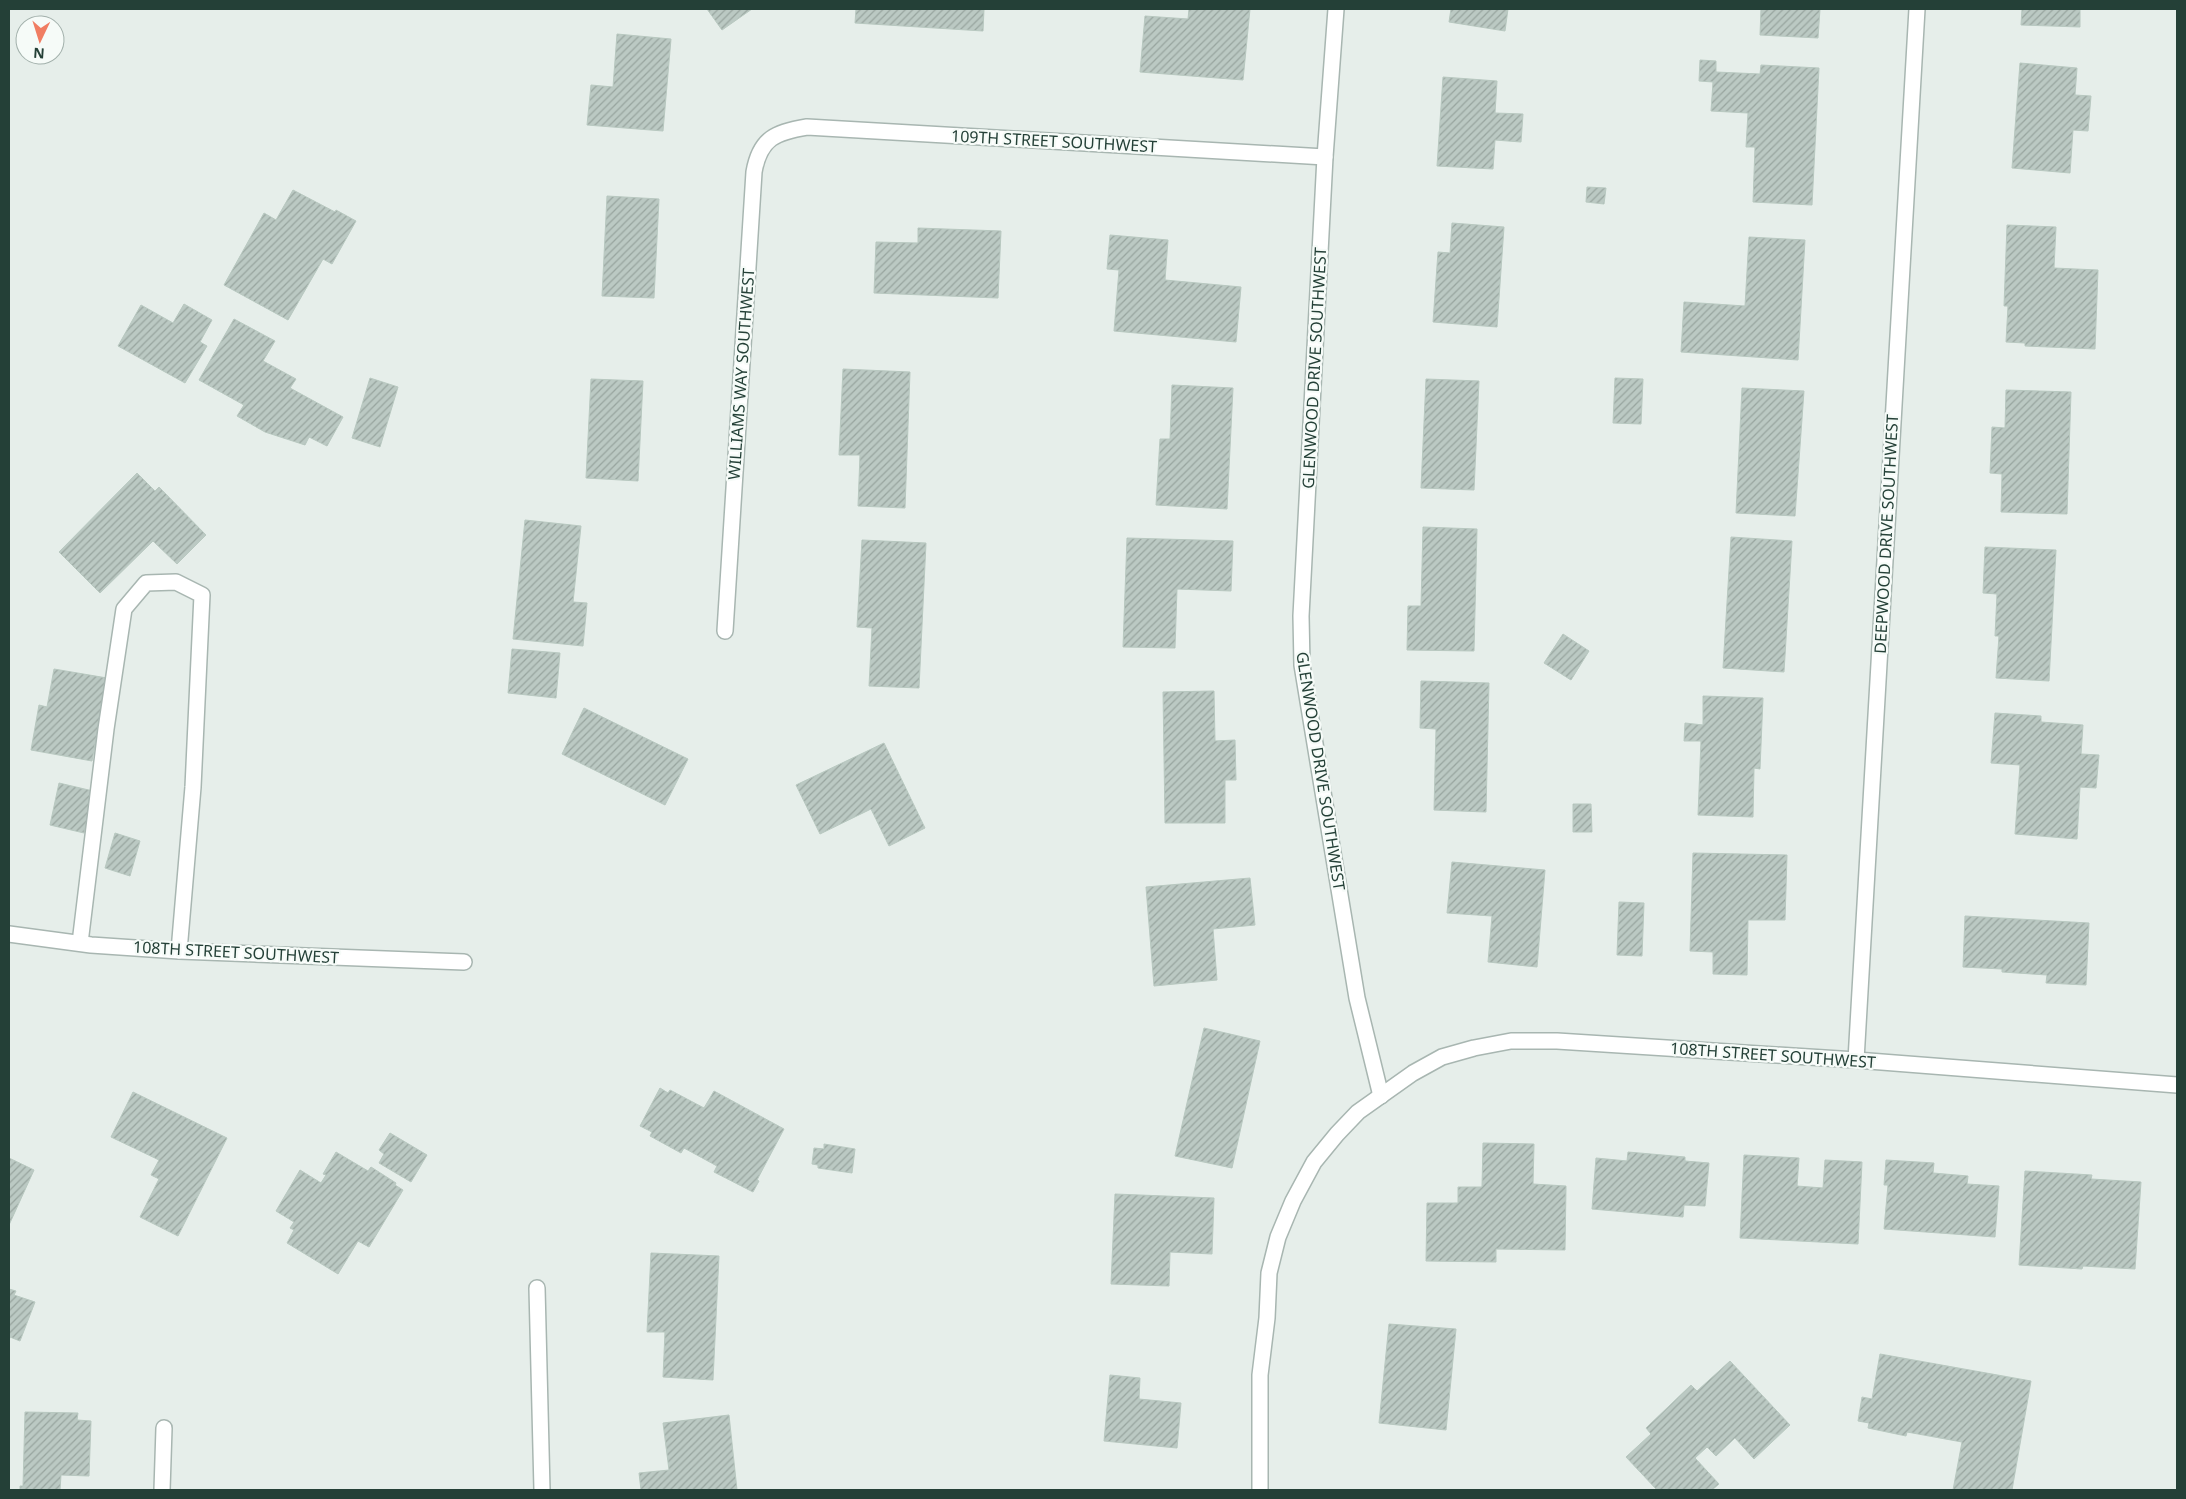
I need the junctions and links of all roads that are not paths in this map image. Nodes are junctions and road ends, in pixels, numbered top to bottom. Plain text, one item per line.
1 (1336, 9) edge
2 (1917, 9) edge
3 (783, 131) joint
4 (1325, 157) junction
5 (725, 631) dead end
6 (9, 934) edge
7 (80, 943) junction
8 (179, 951) junction
9 (464, 962) dead end
10 (1856, 1060) junction
11 (2177, 1085) edge
12 (1382, 1096) junction
13 (537, 1288) dead end
14 (164, 1428) dead end
15 (162, 1490) edge
16 (542, 1490) edge
17 (1260, 1490) edge

1 - 4 street, GLENWOOD DRIVE SOUTHWEST
2 - 10 street, DEEPWOOD DRIVE SOUTHWEST
3 - 4 street, 109TH STREET SOUTHWEST
3 - 5 street, WILLIAMS WAY SOUTHWEST
4 - 12 street, GLENWOOD DRIVE SOUTHWEST
6 - 7 street, 108TH STREET SOUTHWEST
7 - 8 street, 108TH STREET SOUTHWEST
7 - 8 street
8 - 9 street, 108TH STREET SOUTHWEST
10 - 11 street, 108TH STREET SOUTHWEST
10 - 12 street, 108TH STREET SOUTHWEST
12 - 17 street
13 - 16 street
14 - 15 street

